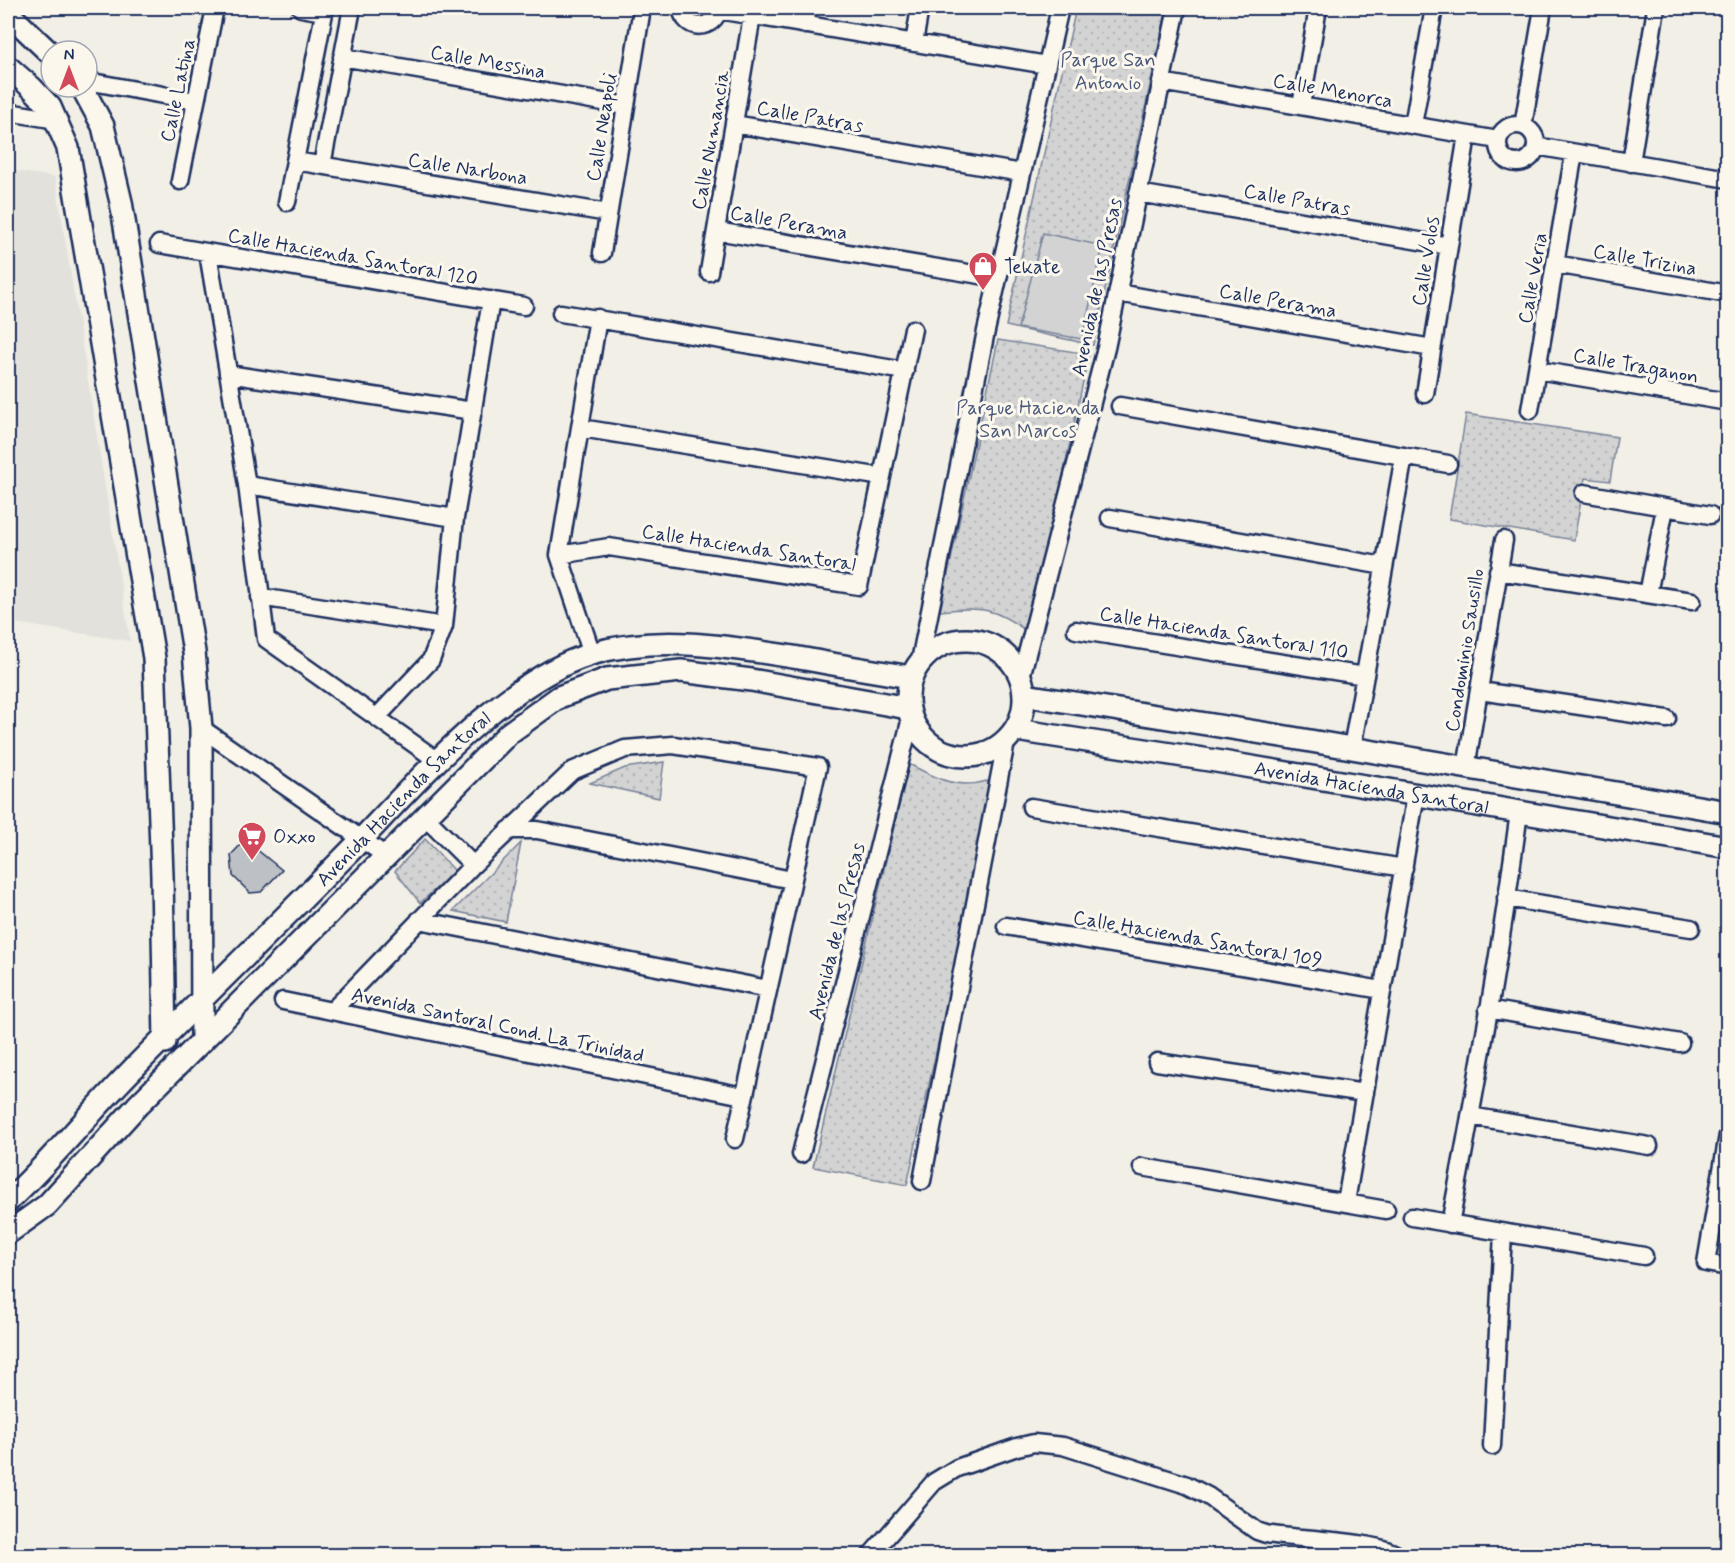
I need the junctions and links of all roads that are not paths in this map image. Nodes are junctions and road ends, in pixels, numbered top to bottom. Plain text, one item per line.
1 (215, 8) edge
2 (301, 8) edge
3 (352, 8) edge
4 (642, 8) edge
5 (681, 8) edge
6 (808, 8) edge
7 (920, 8) edge
8 (1060, 8) edge
9 (1177, 8) edge
10 (1318, 8) edge
11 (1434, 8) edge
12 (1543, 8) edge
13 (1656, 8) edge
14 (718, 9) edge
15 (325, 10) edge
16 (8, 13) edge
17 (752, 16) junction
18 (805, 25) junction
19 (39, 43) edge
20 (914, 43) junction
21 (342, 57) junction
22 (1047, 65) junction
23 (8, 68) edge
24 (1161, 82) junction
25 (99, 83) edge
26 (88, 99) edge
27 (196, 101) junction
28 (626, 106) junction
29 (1301, 106) junction
30 (8, 112) edge
31 (57, 120) junction
32 (734, 124) junction
33 (1413, 125) junction
34 (1523, 126) junction
35 (1467, 135) junction
36 (1498, 140) junction
37 (1536, 146) junction
38 (1574, 153) junction
39 (295, 160) junction
40 (1631, 163) junction
41 (322, 165) junction
42 (1022, 173) junction
43 (1728, 179) edge
44 (180, 181) dead end
45 (1138, 193) junction
46 (287, 201) dead end
47 (608, 213) junction
48 (716, 231) junction
49 (159, 244) dead end
50 (1449, 246) junction
51 (208, 253) junction
52 (602, 254) dead end
53 (1555, 264) junction
54 (709, 272) dead end
55 (998, 278) junction
56 (1118, 293) junction
57 (1728, 294) edge
58 (491, 300) junction
59 (524, 306) dead end
60 (561, 313) dead end
61 (598, 318) junction
62 (913, 329) dead end
63 (1432, 348) junction
64 (1537, 369) junction
65 (905, 371) junction
66 (228, 374) junction
67 (1425, 394) dead end
68 (1728, 402) edge
69 (1120, 406) dead end
70 (1530, 410) dead end
71 (472, 411) junction
72 (581, 428) junction
73 (1404, 456) junction
74 (1448, 464) dead end
75 (882, 477) junction
76 (247, 485) junction
77 (1584, 493) dead end
78 (1665, 508) junction
79 (1710, 515) dead end
80 (455, 518) junction
81 (1110, 518) dead end
82 (1503, 540) dead end
83 (559, 555) junction
84 (1384, 566) junction
85 (1498, 571) junction
86 (1648, 594) junction
87 (260, 597) junction
88 (1692, 601) dead end
89 (444, 626) junction
90 (1076, 630) dead end
91 (592, 654) junction
92 (915, 669) junction
93 (1365, 676) junction
94 (1023, 686) junction
95 (1480, 691) junction
96 (909, 713) junction
97 (377, 717) junction
98 (1667, 719) dead end
99 (1221, 727) junction
100 (201, 728) junction
101 (1011, 736) junction
102 (1352, 748) junction
103 (438, 761) junction
104 (1216, 761) junction
105 (1466, 768) junction
106 (1416, 794) junction
107 (1648, 799) junction
108 (1031, 807) dead end
109 (1727, 809) edge
110 (1519, 812) junction
111 (424, 817) junction
112 (510, 830) junction
113 (1646, 833) junction
114 (362, 839) junction
115 (1728, 847) edge
116 (386, 856) junction
117 (473, 864) junction
118 (1404, 868) junction
119 (792, 880) junction
120 (1506, 898) junction
121 (419, 920) junction
122 (1006, 926) dead end
123 (1691, 928) dead end
124 (768, 990) junction
125 (1383, 990) junction
126 (201, 999) junction
127 (283, 1001) dead end
128 (1488, 1009) junction
129 (332, 1011) junction
130 (165, 1036) junction
131 (202, 1041) junction
132 (1680, 1043) dead end
133 (1157, 1062) dead end
134 (166, 1077) junction
135 (1365, 1093) junction
136 (743, 1096) junction
137 (1470, 1116) junction
138 (735, 1139) dead end
139 (1727, 1141) edge
140 (1649, 1146) dead end
141 (801, 1154) dead end
142 (1142, 1167) dead end
143 (922, 1181) dead end
144 (8, 1201) edge
145 (1346, 1203) junction
146 (1386, 1210) dead end
147 (1412, 1217) dead end
148 (1450, 1224) junction
149 (8, 1233) edge
150 (1503, 1233) junction
151 (1644, 1256) dead end
152 (1728, 1267) edge
153 (1492, 1446) dead end
154 (870, 1556) edge
155 (1398, 1556) edge

1 - 27 street, Calle Latina
2 - 15 street
3 - 21 street
4 - 28 street, Calle Neapoli
5 - 14 street
6 - 18 street
7 - 20 street
8 - 22 street
9 - 24 street, Avenida de las Presas
10 - 29 street
11 - 33 street
12 - 34 street
13 - 40 street
14 - 17 street
15 - 39 street
16 - 19 street
17 - 18 street
17 - 32 street, Calle Numancia
18 - 20 street
20 - 22 street
21 - 28 street, Calle Messina
21 - 41 street
22 - 42 street
23 - 31 street
24 - 29 street, Calle Menorca
24 - 45 street, Avenida de las Presas
25 - 27 street
26 - 100 street
27 - 44 street, Calle Latina
28 - 47 street, Calle Neapoli
29 - 33 street, Calle Menorca
30 - 31 street
31 - 130 street
32 - 42 street, Calle Patras
32 - 48 street, Calle Numancia
33 - 35 street, Calle Menorca
34 - 36 street
34 - 37 street
35 - 36 street, Calle Menorca
35 - 50 street, Calle Volos
36 - 37 street
37 - 38 street
38 - 40 street
38 - 53 street, Calle Veria
39 - 41 street, Calle Narbona
39 - 46 street
40 - 43 street
41 - 47 street, Calle Narbona
42 - 55 street
45 - 50 street, Calle Patras
45 - 56 street, Avenida de las Presas
47 - 52 street, Calle Neapoli
48 - 54 street, Calle Numancia
48 - 55 street, Calle Perama
49 - 51 street, Calle Hacienda Santoral 120
50 - 63 street, Calle Volos
51 - 58 street, Calle Hacienda Santoral 120
51 - 66 street, Calle Hacienda Santoral 120
53 - 57 street, Calle Trizina
53 - 64 street, Calle Veria
55 - 92 street
56 - 63 street, Calle Perama
56 - 94 street, Avenida de las Presas
58 - 59 street, Calle Hacienda Santoral 120
58 - 71 street, Calle Hacienda Santoral 120
60 - 61 street
61 - 65 street
61 - 72 street
62 - 65 street, Calle Hacienda Santoral
63 - 67 street, Calle Volos
64 - 68 street, Calle Traganon
64 - 70 street, Calle Veria
65 - 75 street, Calle Hacienda Santoral
66 - 71 street
66 - 76 street, Calle Hacienda Santoral 120
69 - 73 street
71 - 80 street, Calle Hacienda Santoral 120
72 - 75 street
72 - 83 street
73 - 74 street
73 - 84 street, Calle Hacienda Santoral 110
75 - 83 street, Calle Hacienda Santoral
76 - 80 street
76 - 87 street, Calle Hacienda Santoral 120
77 - 78 street
78 - 79 street
78 - 86 street
80 - 89 street, Calle Hacienda Santoral 120
81 - 84 street
82 - 85 street, Condominio Sausillo
83 - 91 street
84 - 93 street, Calle Hacienda Santoral 110
85 - 86 street
85 - 95 street, Condominio Sausillo
86 - 88 street
87 - 89 street
87 - 97 street, Calle Hacienda Santoral 120
89 - 97 street, Calle Hacienda Santoral 120
90 - 93 street, Calle Hacienda Santoral 110
91 - 92 street, Avenida Hacienda Santoral
91 - 103 street, Avenida Hacienda Santoral
92 - 94 street
92 - 96 street
93 - 102 street, Calle Hacienda Santoral 110
94 - 99 street, Avenida Hacienda Santoral
94 - 101 street
95 - 98 street
95 - 105 street, Condominio Sausillo
96 - 101 street
96 - 111 street, Avenida Hacienda Santoral
96 - 141 street, Avenida de las Presas
97 - 103 street, Calle Hacienda Santoral 120
99 - 102 street, Avenida Hacienda Santoral
99 - 104 street
100 - 114 street
100 - 126 street
101 - 104 street, Avenida Hacienda Santoral
101 - 143 street
102 - 105 street, Avenida Hacienda Santoral
103 - 114 street, Avenida Hacienda Santoral
104 - 106 street, Avenida Hacienda Santoral
105 - 107 street, Avenida Hacienda Santoral
106 - 110 street, Avenida Hacienda Santoral
106 - 118 street
107 - 109 street, Avenida Hacienda Santoral
107 - 113 street
108 - 118 street
110 - 113 street, Avenida Hacienda Santoral
110 - 120 street
111 - 116 street, Avenida Hacienda Santoral
111 - 117 street
112 - 117 street, Avenida Santoral Cond. La Trinidad
112 - 119 street
112 - 119 street, Avenida Santoral Cond. La Trinidad
113 - 115 street, Avenida Hacienda Santoral
114 - 116 street
114 - 126 street, Avenida Hacienda Santoral
116 - 131 street, Avenida Hacienda Santoral
117 - 121 street, Avenida Santoral Cond. La Trinidad
118 - 125 street
119 - 124 street, Avenida Santoral Cond. La Trinidad
120 - 123 street
120 - 128 street
121 - 124 street
121 - 129 street, Avenida Santoral Cond. La Trinidad
122 - 125 street, Calle Hacienda Santoral 109
124 - 136 street, Avenida Santoral Cond. La Trinidad
125 - 135 street
126 - 130 street, Avenida Hacienda Santoral
126 - 131 street
127 - 129 street
128 - 132 street
128 - 137 street
129 - 136 street, Avenida Santoral Cond. La Trinidad
130 - 134 street
130 - 144 street, Avenida Hacienda Santoral
131 - 134 street, Avenida Hacienda Santoral
133 - 135 street
134 - 149 street, Avenida Hacienda Santoral
135 - 145 street
136 - 138 street, Avenida Santoral Cond. La Trinidad
137 - 140 street
137 - 148 street
139 - 152 street
142 - 145 street
145 - 146 street
147 - 148 street
148 - 150 street
150 - 151 street
150 - 153 street
154 - 155 street

